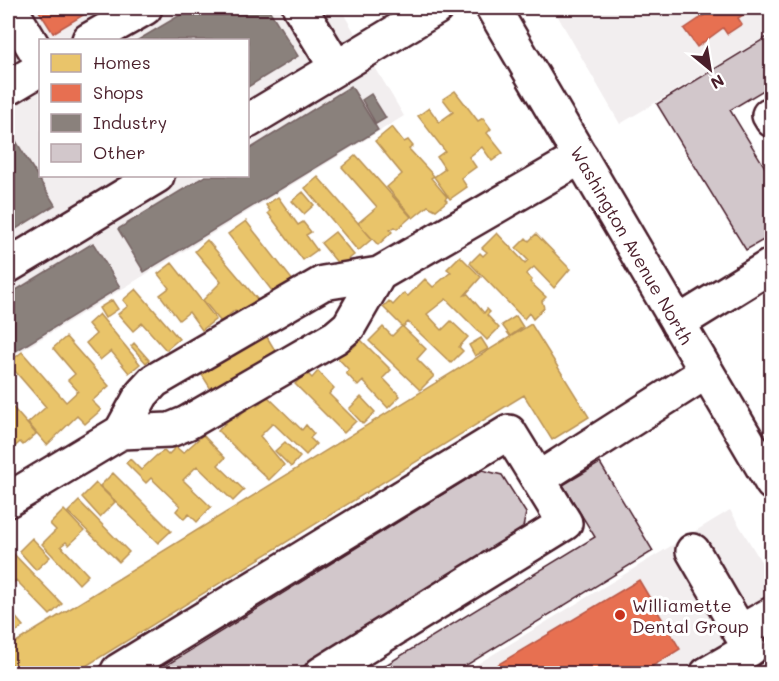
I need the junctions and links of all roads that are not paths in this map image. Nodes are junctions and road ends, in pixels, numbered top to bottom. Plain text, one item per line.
1 (10, 8) edge
2 (145, 8) edge
3 (300, 8) edge
4 (436, 8) edge
5 (501, 10) edge
6 (91, 39) edge
7 (39, 56) edge
8 (336, 67) junction
9 (39, 70) edge
10 (8, 88) edge
11 (771, 114) edge
12 (249, 120) edge
13 (771, 120) edge
14 (580, 157) junction
15 (155, 177) edge
16 (771, 265) edge
17 (8, 266) edge
18 (379, 274) junction
19 (678, 323) junction
20 (706, 372) junction
21 (122, 432) junction
22 (538, 479) junction
23 (771, 483) edge
24 (8, 500) edge
25 (693, 551) dead end
26 (771, 614) edge
27 (740, 632) junction
28 (120, 674) edge
29 (321, 674) edge
30 (707, 674) edge

1 - 7 main road
2 - 6 main road
3 - 8 main road
4 - 8 main road
5 - 14 main road, Washington Avenue North
8 - 12 main road
9 - 10 main road
11 - 13 main road
14 - 18 main road
14 - 19 main road, Washington Avenue North
15 - 17 main road
16 - 19 main road
18 - 21 main road
18 - 21 main road
19 - 20 main road, Washington Avenue North
20 - 22 main road
20 - 23 main road, Washington Avenue North
21 - 24 main road
22 - 28 main road
22 - 29 main road
25 - 27 main road
26 - 27 main road
27 - 30 main road

